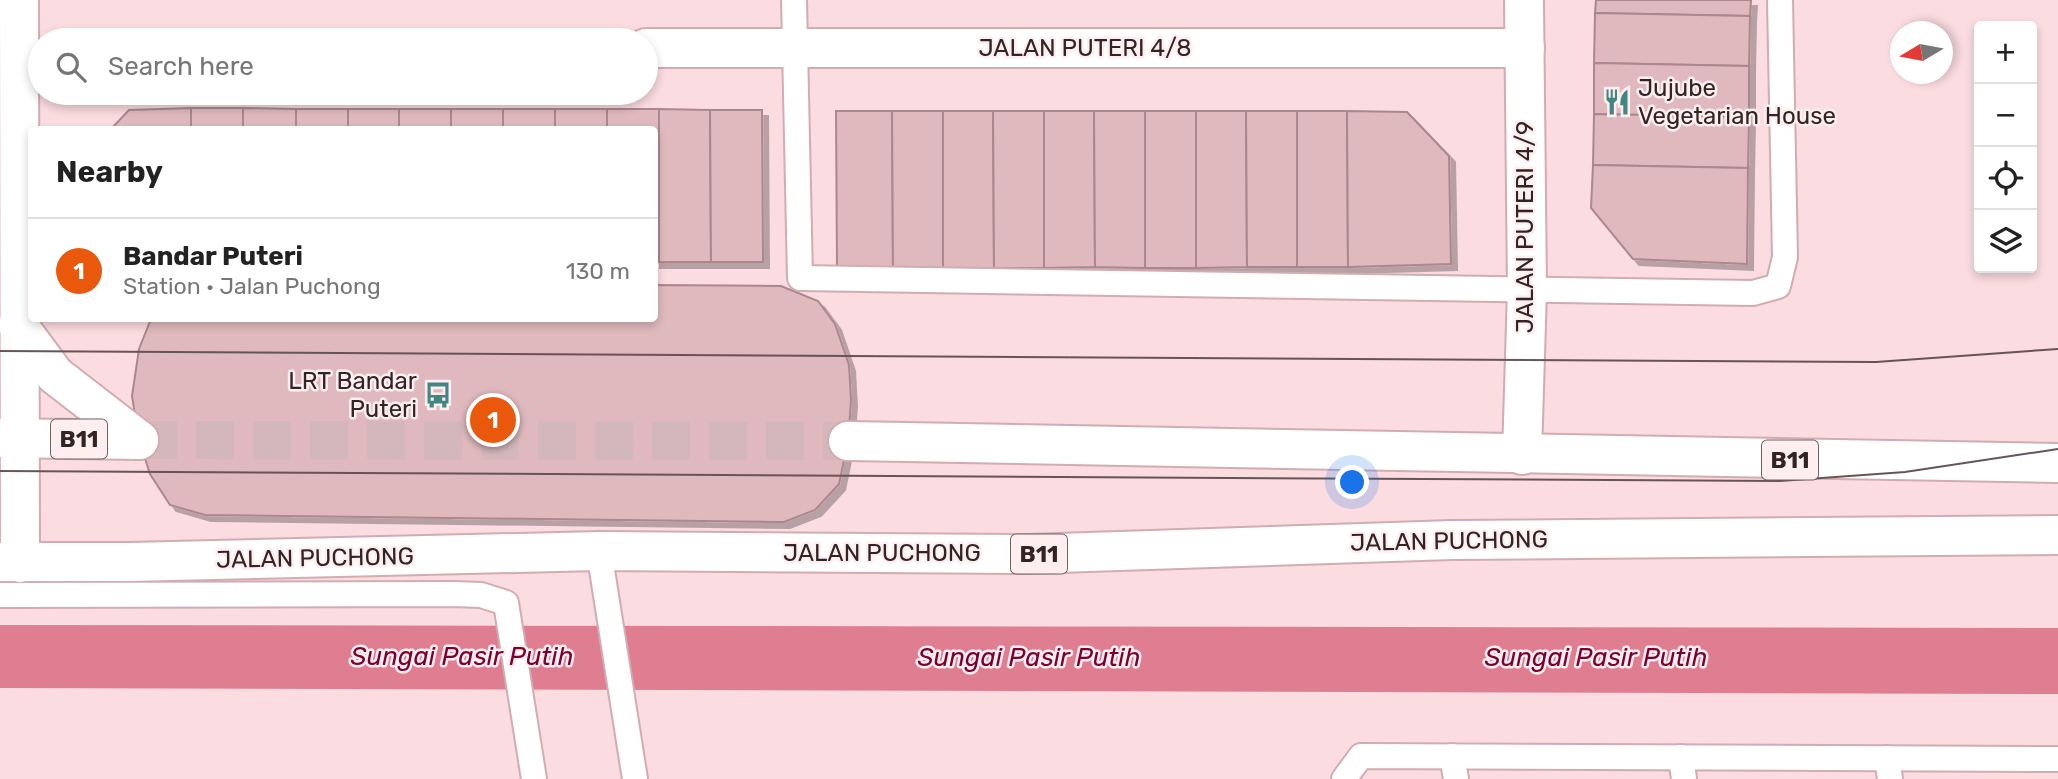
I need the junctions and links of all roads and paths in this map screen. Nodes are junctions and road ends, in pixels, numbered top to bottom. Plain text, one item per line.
1 (19, 0) edge
2 (794, 0) edge
3 (1524, 0) edge
4 (1780, 0) edge
5 (19, 48) edge
6 (658, 48) edge
7 (794, 48) junction
8 (1525, 48) junction
9 (1527, 290) junction
10 (18, 325) junction
11 (9, 438) edge
12 (848, 441) tunnel mouth
13 (1522, 455) junction
14 (2058, 463) edge
15 (2058, 534) edge
16 (10, 563) edge
17 (601, 568) junction
18 (0, 595) edge
19 (2058, 759) edge
20 (1454, 767) edge
21 (1567, 768) edge
22 (1683, 768) edge
23 (1779, 768) edge
24 (1888, 769) edge
25 (1993, 769) edge
26 (534, 779) edge
27 (635, 779) edge
28 (1344, 779) edge

1 - 5 main road
2 - 7 lane
3 - 8 main road, JALAN PUTERI 4/9
4 - 9 lane
5 - 10 main road
6 - 7 main road, JALAN PUTERI 4/8
7 - 8 main road, JALAN PUTERI 4/8
7 - 9 lane
8 - 9 main road, JALAN PUTERI 4/9
9 - 13 main road, JALAN PUTERI 4/9
10 - 11 main road
10 - 11 main road, B11
11 - 16 main road
12 - 13 main road, B11
13 - 14 main road, B11
15 - 17 main road, JALAN PUCHONG / B11
16 - 17 main road, JALAN PUCHONG / B11
17 - 27 lane
18 - 26 lane
19 - 25 lane
20 - 21 lane
20 - 28 lane
21 - 22 lane
22 - 23 lane
23 - 24 lane
24 - 25 lane

